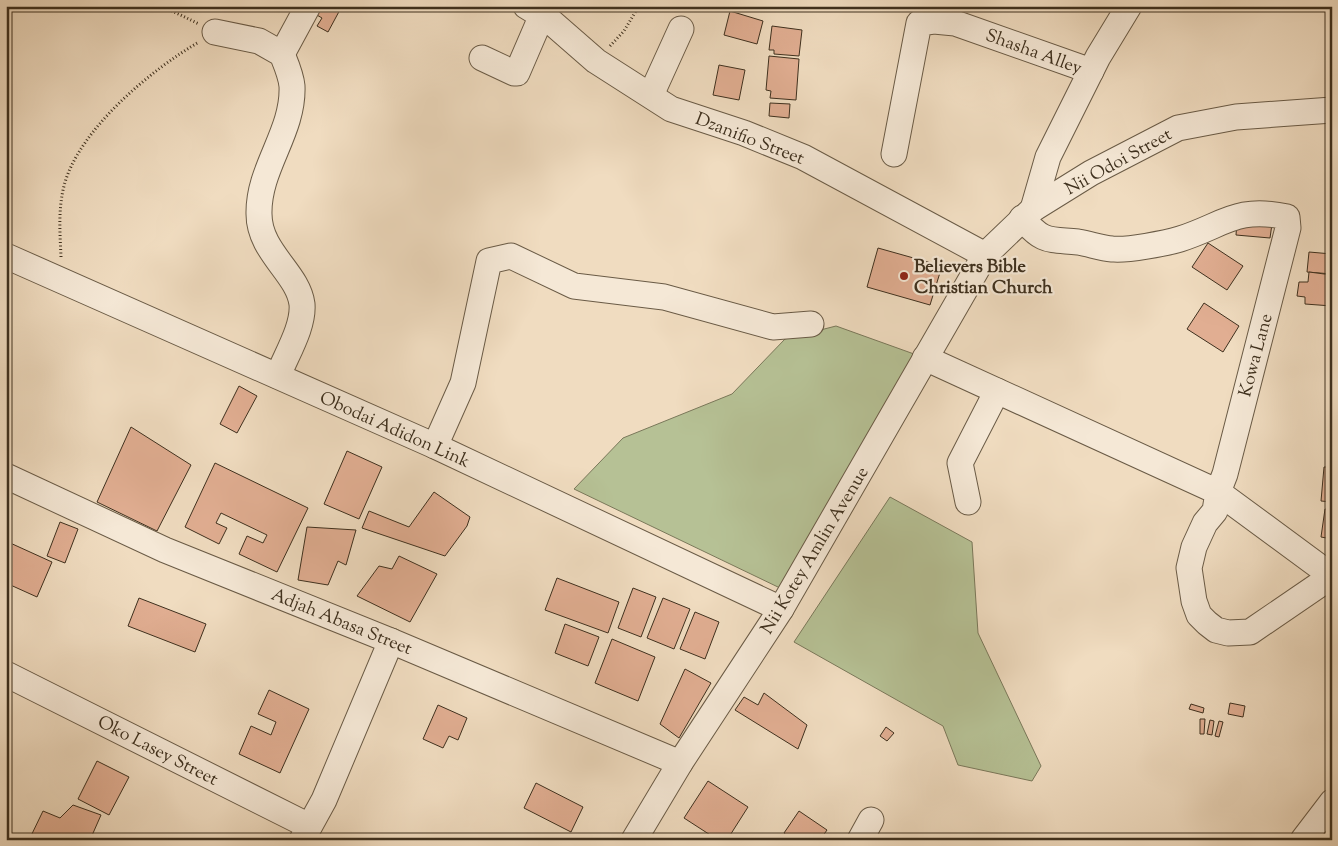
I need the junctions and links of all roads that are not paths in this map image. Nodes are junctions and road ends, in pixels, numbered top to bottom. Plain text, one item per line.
1 (308, 6) edge
2 (1129, 6) edge
3 (542, 12) edge
4 (681, 29) dead end
5 (215, 32) road end
6 (282, 54) junction
7 (482, 58) dead end
8 (1090, 71) junction
9 (651, 96) junction
10 (1332, 110) edge
11 (894, 154) dead end
12 (1028, 214) junction
13 (985, 255) junction
14 (6, 256) edge
15 (811, 324) dead end
16 (925, 358) junction
17 (278, 376) junction
18 (997, 391) junction
19 (434, 446) junction
20 (6, 476) edge
21 (1218, 492) junction
22 (968, 502) dead end
23 (1332, 576) edge
24 (781, 609) junction
25 (391, 641) junction
26 (6, 674) edge
27 (680, 763) junction
28 (1332, 802) edge
29 (306, 833) edge
30 (634, 840) edge
31 (1303, 840) edge

1 - 6 street
2 - 8 street
3 - 7 street
3 - 9 street, Dzanifio Street
4 - 9 street
5 - 6 street
6 - 17 street
8 - 11 street, Shasha Alley
8 - 12 street
9 - 13 street, Dzanifio Street
10 - 12 street, Nii Odoi Street
12 - 13 street, Nii Odoi Street
12 - 21 street, Kowa Lane
13 - 16 street, Nii Kotey Amlin Avenue
14 - 17 street, Obodai Adidon Link
15 - 19 street
16 - 18 street
16 - 24 street, Nii Kotey Amlin Avenue
17 - 19 street, Obodai Adidon Link
18 - 21 street
18 - 22 street
19 - 24 street, Obodai Adidon Link
20 - 25 street, Adjah Abasa Street
21 - 23 street
21 - 23 street, Kowa Lane
24 - 27 street, Nii Kotey Amlin Avenue
25 - 27 street, Adjah Abasa Street
25 - 29 street
26 - 29 street, Oko Lasey Street
27 - 30 street, Nii Kotey Amlin Avenue
28 - 31 street

